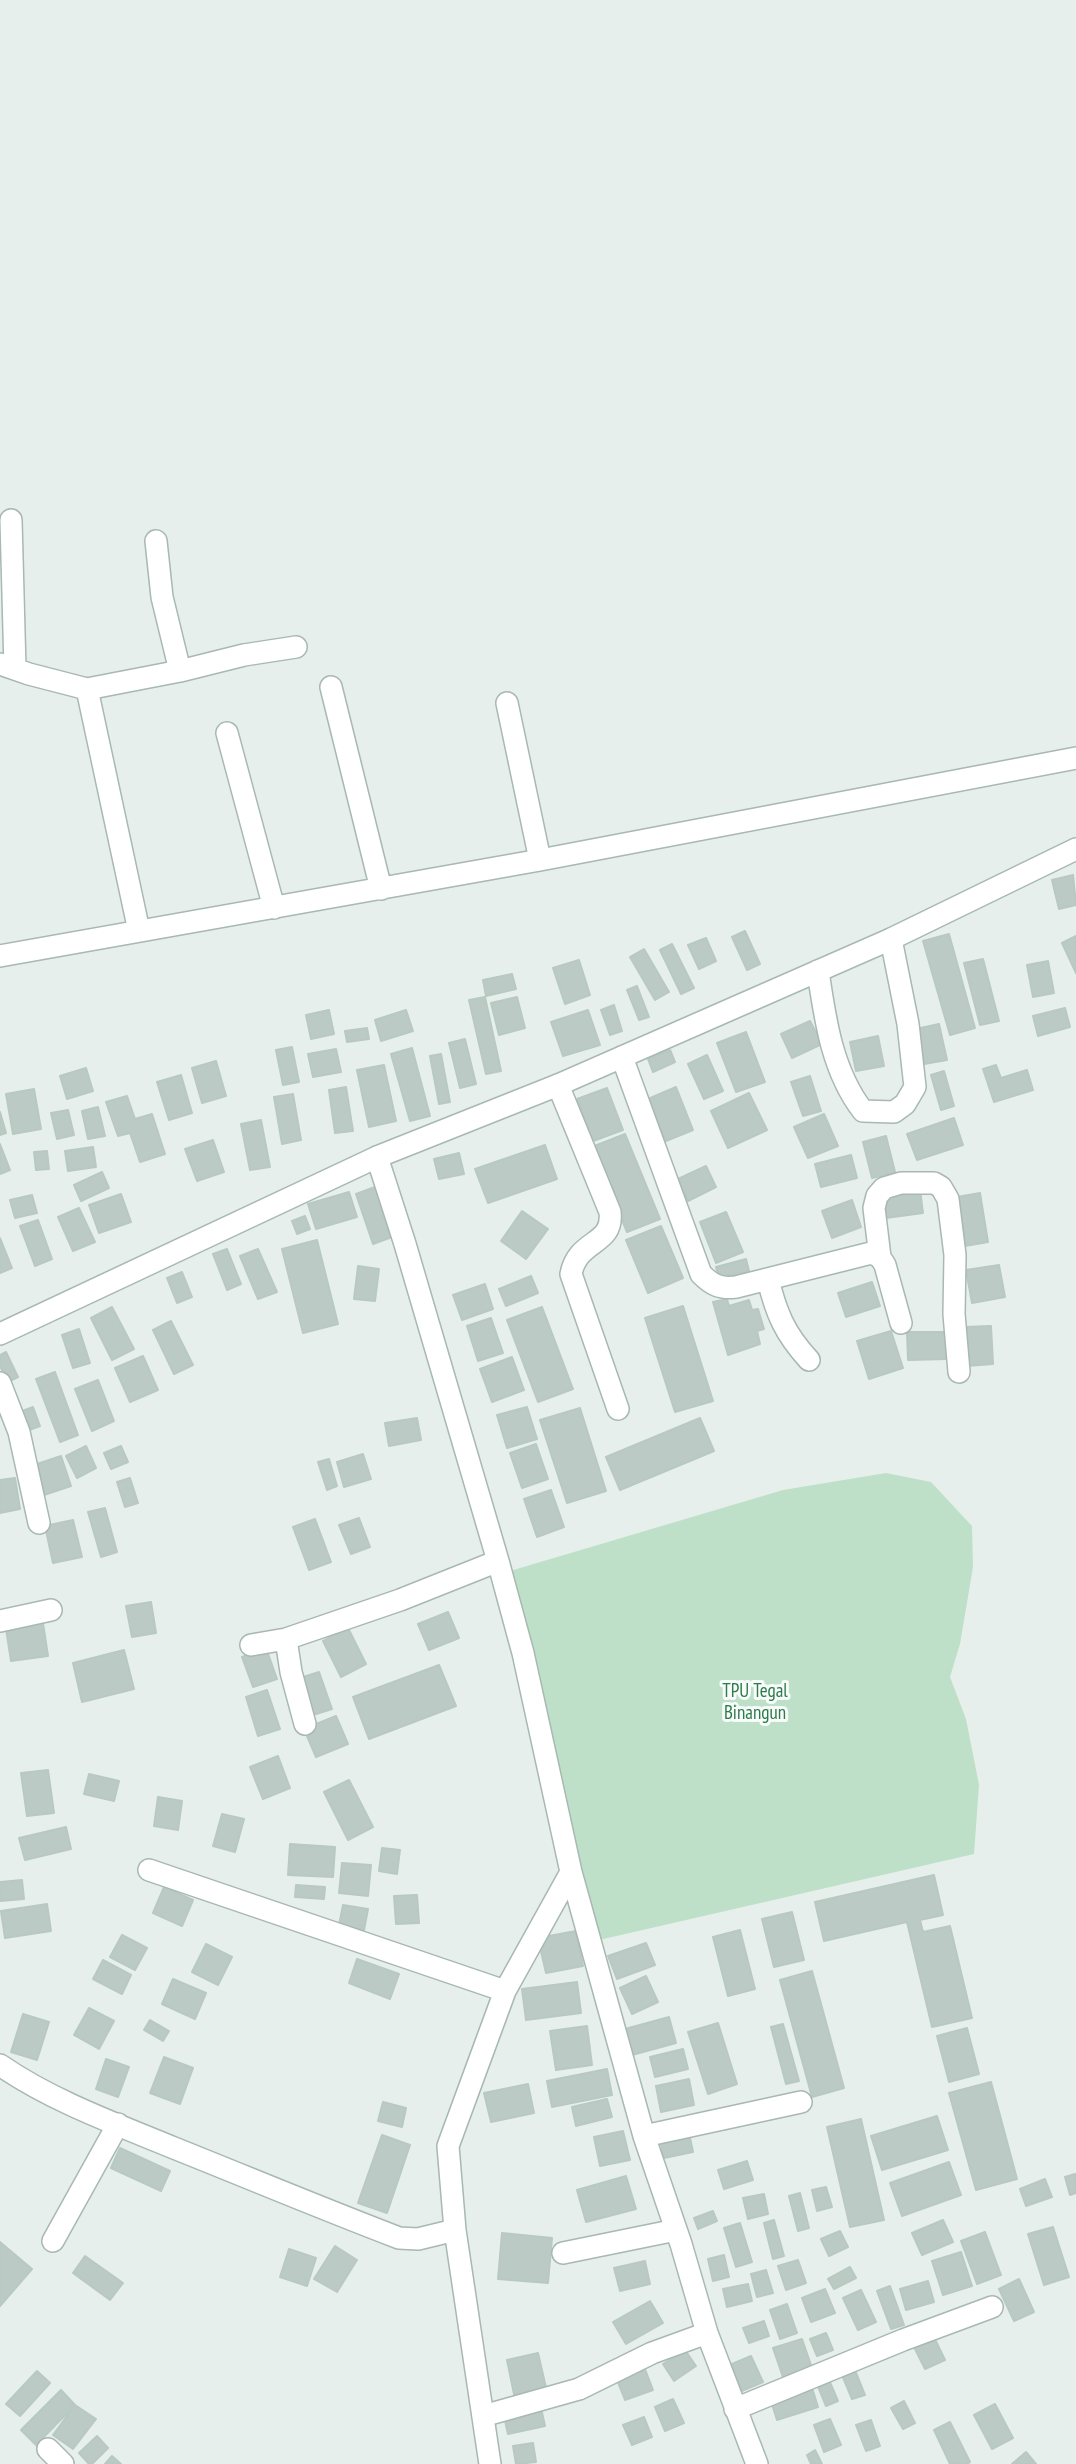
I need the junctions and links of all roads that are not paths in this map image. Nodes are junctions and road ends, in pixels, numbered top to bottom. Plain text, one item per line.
1 (11, 520) dead end
2 (156, 541) dead end
3 (296, 647) dead end
4 (8, 666) edge
5 (180, 671) junction
6 (331, 687) dead end
7 (87, 689) junction
8 (507, 703) dead end
9 (227, 733) dead end
10 (1076, 758) edge
11 (1076, 849) edge
12 (540, 860) junction
13 (381, 889) junction
14 (274, 908) junction
15 (139, 931) junction
16 (891, 939) junction
17 (0, 956) edge
18 (818, 971) junction
19 (622, 1058) junction
20 (558, 1085) junction
21 (377, 1157) junction
22 (880, 1257) junction
23 (768, 1279) junction
24 (901, 1323) dead end
25 (0, 1334) edge
26 (809, 1360) dead end
27 (959, 1372) dead end
28 (0, 1383) edge
29 (618, 1409) dead end
30 (38, 1523) dead end
31 (498, 1560) junction
32 (51, 1610) dead end
33 (0, 1621) edge
34 (286, 1639) junction
35 (251, 1645) dead end
36 (305, 1724) dead end
37 (149, 1870) dead end
38 (571, 1872) junction
39 (505, 1991) junction
40 (0, 2065) edge
41 (801, 2102) dead end
42 (118, 2124) junction
43 (644, 2136) junction
44 (455, 2230) junction
45 (676, 2230) junction
46 (53, 2241) dead end
47 (563, 2253) dead end
48 (992, 2307) dead end
49 (707, 2333) junction
50 (736, 2409) junction
51 (483, 2416) junction
52 (48, 2449) dead end
53 (63, 2464) edge
54 (490, 2464) edge
55 (757, 2464) edge

1 - 4 street
2 - 5 street
3 - 5 street
4 - 7 street
5 - 7 street
6 - 13 street
7 - 15 street
8 - 12 street
9 - 14 street
10 - 12 street
11 - 16 street
12 - 13 street
13 - 14 street
14 - 15 street
15 - 17 street
16 - 18 street
16 - 18 street
18 - 19 street
19 - 20 street
19 - 23 street
20 - 21 street
20 - 29 street
21 - 25 street
21 - 31 street
22 - 23 street
22 - 24 street
22 - 27 street
23 - 26 street
28 - 30 street
31 - 34 street
31 - 38 street
32 - 33 street
34 - 35 street
34 - 36 street
37 - 39 street
38 - 39 street
38 - 43 street
39 - 44 street
40 - 42 street
41 - 43 street
42 - 44 street
42 - 46 street
43 - 45 street
44 - 51 street
45 - 47 street
45 - 49 street
48 - 50 street
49 - 50 street
49 - 51 street
50 - 55 street
51 - 54 street
52 - 53 street

